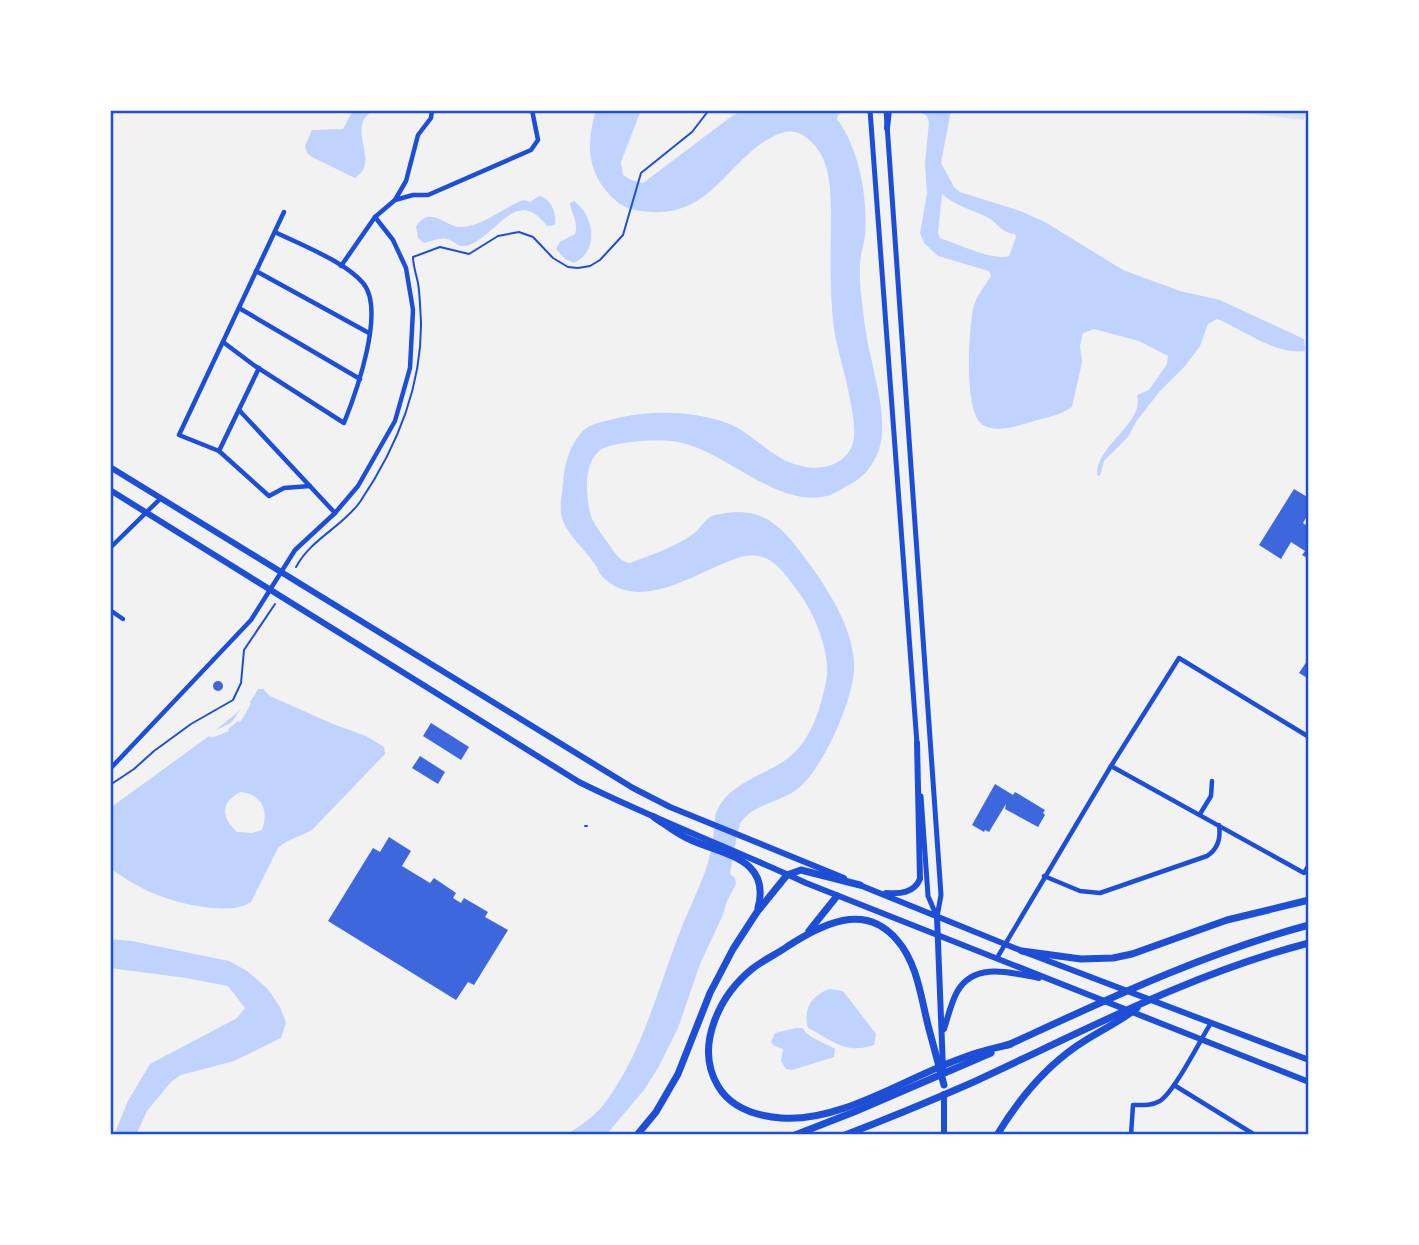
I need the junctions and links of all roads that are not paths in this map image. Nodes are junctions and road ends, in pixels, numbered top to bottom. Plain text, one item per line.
1 (432, 110) edge
2 (531, 110) edge
3 (870, 110) edge
4 (887, 110) edge
5 (887, 128) joint
6 (395, 200) junction
7 (284, 212) dead end
8 (375, 217) junction
9 (275, 232) junction
10 (341, 266) junction
11 (257, 271) junction
12 (239, 308) junction
13 (369, 333) junction
14 (223, 341) junction
15 (259, 368) junction
16 (360, 379) junction
17 (239, 410) junction
18 (219, 451) junction
19 (110, 467) edge
20 (310, 486) junction
21 (110, 490) edge
22 (161, 498) junction
23 (147, 513) junction
24 (335, 513) junction
25 (110, 548) edge
26 (282, 572) junction
27 (271, 590) junction
28 (110, 610) edge
29 (123, 619) dead end
30 (1309, 737) edge
31 (917, 743) junction
32 (1111, 766) junction
33 (110, 769) edge
34 (1212, 781) dead end
35 (1200, 814) junction
36 (654, 817) joint
37 (1219, 824) junction
38 (739, 856) junction
39 (1309, 865) edge
40 (788, 875) junction
41 (1044, 876) junction
42 (860, 885) junction
43 (880, 893) junction
44 (837, 896) junction
45 (1309, 900) edge
46 (757, 912) junction
47 (937, 917) junction
48 (1309, 925) edge
49 (806, 934) junction
50 (937, 934) junction
51 (1309, 943) edge
52 (1005, 944) junction
53 (1022, 951) junction
54 (997, 959) junction
55 (1054, 981) junction
56 (1144, 1002) junction
57 (1212, 1022) junction
58 (942, 1034) junction
59 (1201, 1039) junction
60 (1309, 1060) edge
61 (919, 1081) junction
62 (1309, 1082) edge
63 (944, 1085) junction
64 (1174, 1085) junction
65 (637, 1135) edge
66 (795, 1135) edge
67 (845, 1135) edge
68 (944, 1135) edge
69 (997, 1135) edge
70 (1131, 1135) edge
71 (1255, 1135) edge

1 - 6 street
2 - 6 street
3 - 31 main road
4 - 5 main road
5 - 47 main road
6 - 8 street
7 - 9 street
8 - 10 street
8 - 24 street
9 - 10 street
9 - 11 street
10 - 13 street
11 - 12 street
11 - 13 street
12 - 14 street
12 - 16 street
13 - 16 street
14 - 15 street
14 - 18 street
15 - 16 street
15 - 17 street
17 - 18 street
17 - 20 street
18 - 20 street
19 - 22 main road
20 - 24 street
21 - 23 main road
22 - 23 street
22 - 26 main road
23 - 25 street
23 - 27 main road
24 - 26 street
26 - 27 street
26 - 42 main road
27 - 33 street
27 - 36 main road
28 - 29 street
30 - 32 street
31 - 43 main road
31 - 47 main road
32 - 35 street
32 - 41 street
34 - 35 street
35 - 37 street
36 - 38 highway
37 - 39 street
37 - 41 street
38 - 40 main road
38 - 46 highway
40 - 42 highway
40 - 44 main road
40 - 46 highway
41 - 52 street
42 - 43 main road
43 - 47 main road
44 - 49 highway
44 - 50 main road
45 - 53 highway
46 - 65 highway
47 - 50 main road
47 - 52 main road
48 - 61 highway
49 - 61 highway
49 - 63 highway
50 - 54 main road
50 - 58 main road
51 - 56 highway
52 - 53 main road
52 - 54 street
53 - 57 main road
54 - 55 main road
55 - 58 main road
55 - 59 main road
56 - 67 highway
56 - 69 highway
57 - 59 street
57 - 60 main road
58 - 63 main road
59 - 62 main road
59 - 64 street
61 - 66 highway
63 - 68 main road
64 - 70 street
64 - 71 street

